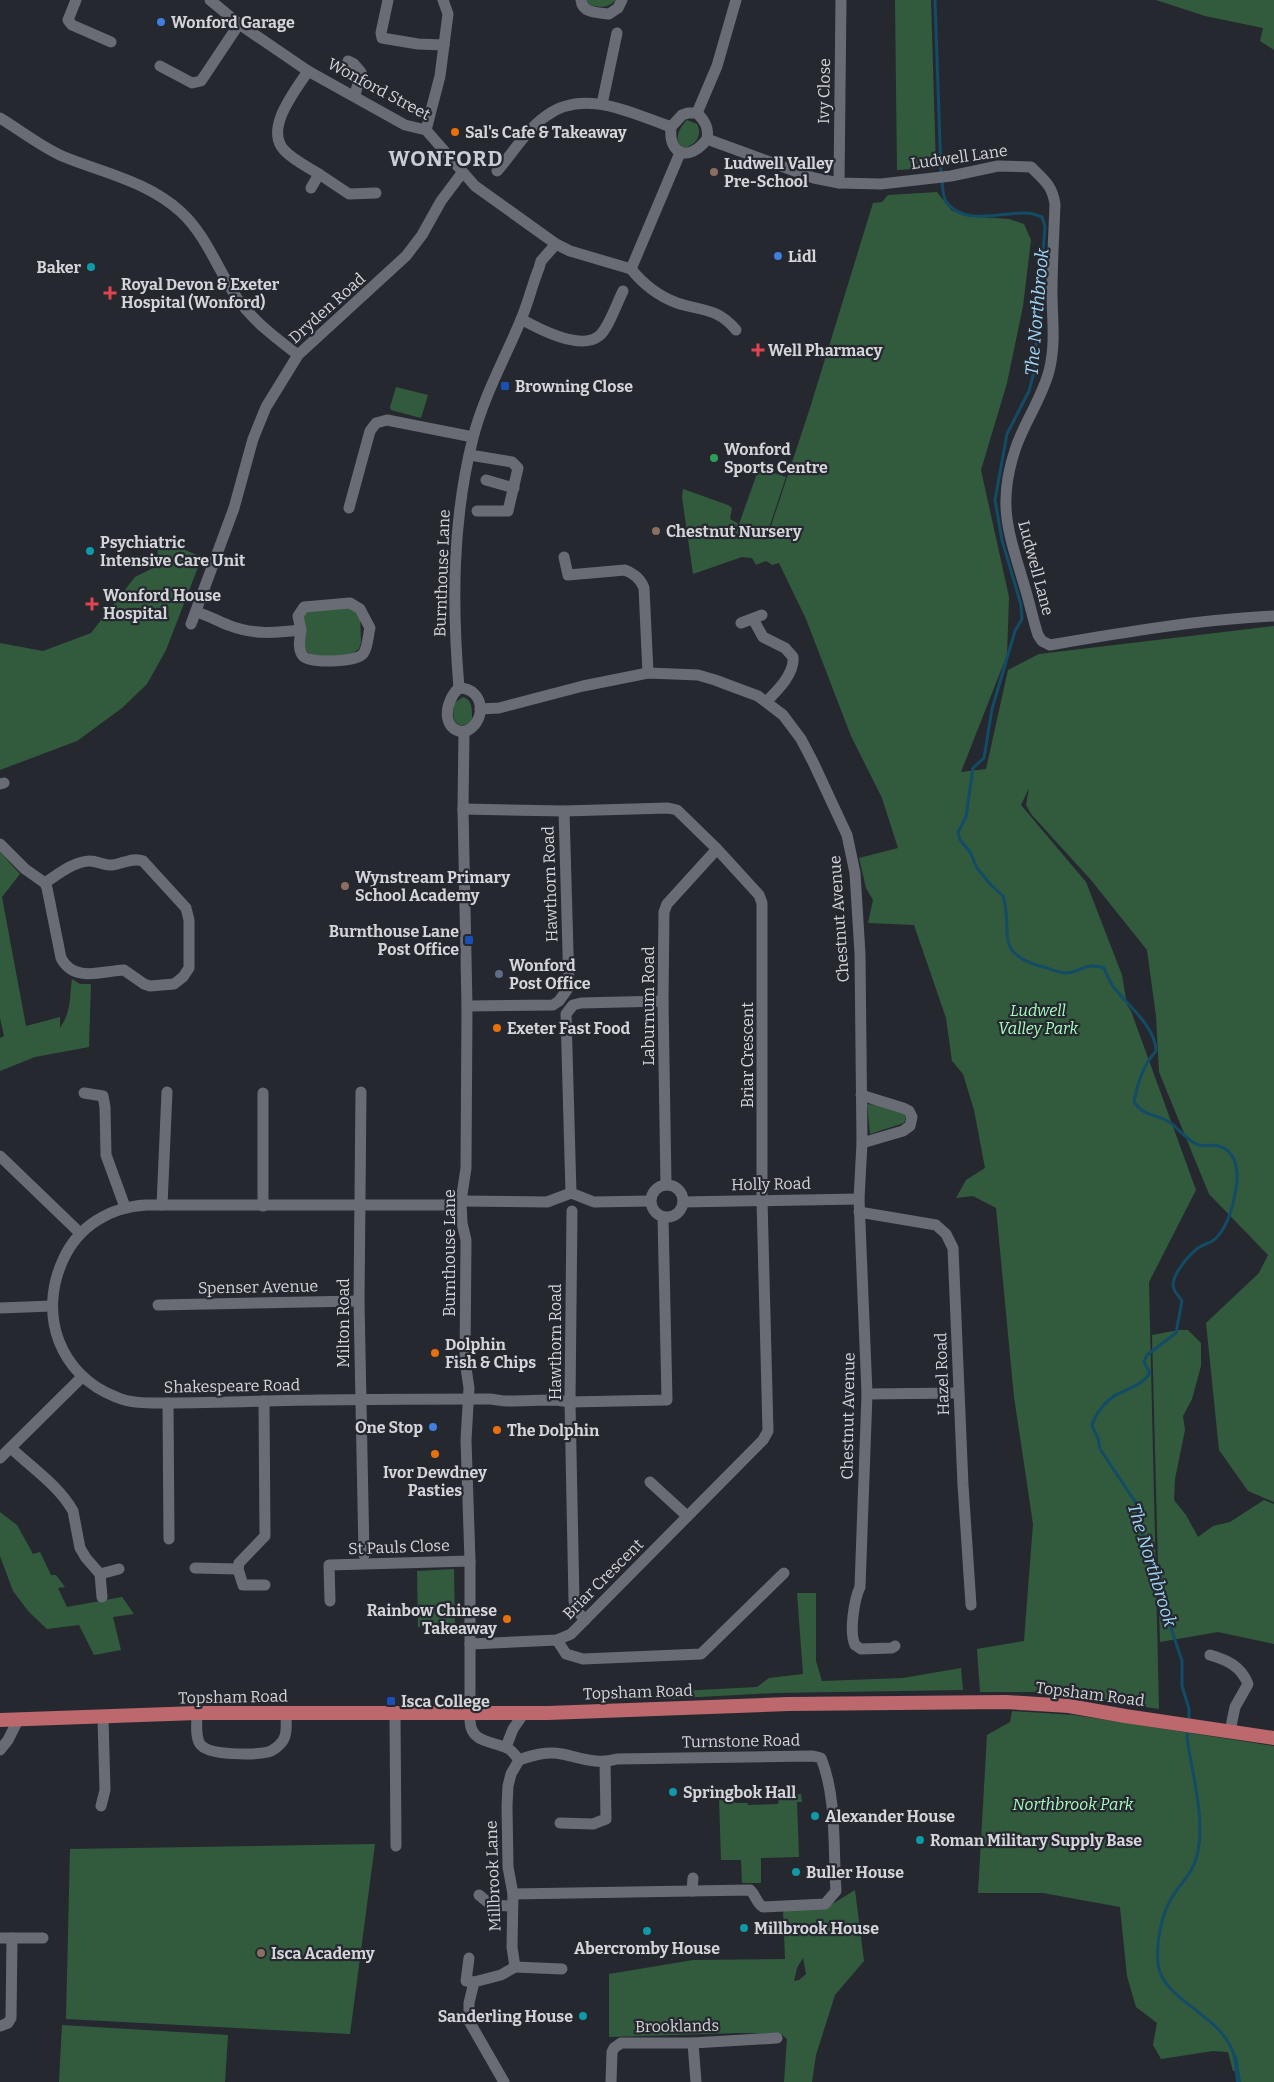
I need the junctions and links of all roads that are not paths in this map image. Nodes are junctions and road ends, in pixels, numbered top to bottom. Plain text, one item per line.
1 (76, 0) edge
2 (210, 0) edge
3 (388, 0) edge
4 (443, 0) edge
5 (581, 0) edge
6 (622, 0) edge
7 (736, 0) edge
8 (841, 0) edge
9 (239, 24) junction
10 (616, 33) dead end
11 (111, 42) dead end
12 (444, 46) junction
13 (348, 61) dead end
14 (160, 66) dead end
15 (308, 71) junction
16 (355, 95) junction
17 (602, 104) junction
18 (698, 113) junction
19 (0, 118) edge
20 (671, 127) junction
21 (426, 130) junction
22 (707, 139) junction
23 (680, 152) junction
24 (497, 171) dead end
25 (462, 173) junction
26 (319, 174) junction
27 (839, 183) junction
28 (311, 188) dead end
29 (376, 193) dead end
30 (556, 244) junction
31 (631, 269) junction
32 (622, 291) dead end
33 (521, 319) junction
34 (736, 330) dead end
35 (298, 355) junction
36 (473, 437) junction
37 (470, 455) junction
38 (486, 480) dead end
39 (514, 488) junction
40 (349, 508) dead end
41 (477, 511) dead end
42 (564, 557) dead end
43 (196, 612) junction
44 (1274, 616) edge
45 (741, 623) dead end
46 (191, 624) dead end
47 (301, 630) junction
48 (648, 673) junction
49 (459, 688) junction
50 (767, 701) junction
51 (480, 710) junction
52 (464, 732) junction
53 (463, 809) junction
54 (564, 811) junction
55 (0, 844) edge
56 (717, 848) junction
57 (45, 883) junction
58 (663, 1001) junction
59 (467, 1006) junction
60 (166, 1092) dead end
61 (361, 1092) dead end
62 (84, 1093) dead end
63 (263, 1093) dead end
64 (861, 1095) junction
65 (862, 1143) junction
66 (0, 1156) edge
67 (666, 1184) junction
68 (571, 1193) junction
69 (859, 1199) junction
70 (762, 1200) junction
71 (650, 1201) junction
72 (683, 1202) junction
73 (461, 1203) junction
74 (162, 1205) junction
75 (361, 1205) junction
76 (263, 1206) junction
77 (125, 1207) junction
78 (572, 1210) dead end
79 (859, 1212) junction
80 (663, 1217) junction
81 (80, 1233) junction
82 (359, 1301) junction
83 (158, 1305) dead end
84 (52, 1306) junction
85 (0, 1308) edge
86 (82, 1377) junction
87 (958, 1393) junction
88 (867, 1394) junction
89 (468, 1399) junction
90 (360, 1400) junction
91 (264, 1401) junction
92 (570, 1402) junction
93 (168, 1403) junction
94 (11, 1448) junction
95 (0, 1458) edge
96 (650, 1482) dead end
97 (687, 1516) junction
98 (169, 1539) dead end
99 (364, 1555) dead end
100 (470, 1561) junction
101 (195, 1568) dead end
102 (238, 1568) junction
103 (119, 1569) dead end
104 (784, 1573) dead end
105 (100, 1574) junction
106 (265, 1585) dead end
107 (102, 1597) dead end
108 (330, 1601) dead end
109 (971, 1605) dead end
110 (584, 1620) junction
111 (557, 1640) junction
112 (470, 1644) junction
113 (895, 1646) dead end
114 (1210, 1655) dead end
115 (286, 1713) junction
116 (196, 1714) junction
117 (470, 1714) junction
118 (524, 1714) junction
119 (395, 1715) junction
120 (103, 1718) junction
121 (0, 1720) edge
122 (18, 1720) junction
123 (1230, 1731) junction
124 (1274, 1738) edge
125 (506, 1747) junction
126 (0, 1750) edge
127 (519, 1760) junction
128 (605, 1762) junction
129 (102, 1806) dead end
130 (560, 1823) dead end
131 (396, 1846) dead end
132 (693, 1878) dead end
133 (692, 1891) junction
134 (479, 1896) dead end
135 (512, 1900) junction
136 (6, 1938) edge
137 (43, 1938) dead end
138 (469, 1958) dead end
139 (515, 1967) junction
140 (562, 1969) dead end
141 (470, 1981) junction
142 (0, 2026) edge
143 (777, 2038) dead end
144 (693, 2043) junction
145 (503, 2081) edge
146 (611, 2082) edge
147 (696, 2082) edge

1 - 11 street
2 - 9 street, Wonford Street
3 - 12 street
4 - 12 street
5 - 6 street
7 - 18 street
8 - 27 street, Ivy Close
9 - 14 street
9 - 15 street, Wonford Street
10 - 17 street
12 - 21 street
13 - 16 street
15 - 16 street, Wonford Street
15 - 26 street
16 - 21 street, Wonford Street
17 - 20 street
17 - 24 street
18 - 20 street
18 - 22 street
19 - 35 street
20 - 23 street
21 - 25 street, Wonford Street
22 - 23 street
22 - 27 street, Ludwell Lane
23 - 31 street
25 - 30 street, Wonford Street
25 - 35 street, Dryden Road
26 - 28 street
26 - 29 street
27 - 44 street, Ludwell Lane
30 - 31 street, Wonford Street
30 - 33 street, Burnthouse Lane
31 - 34 street
32 - 33 street
33 - 36 street, Burnthouse Lane
35 - 43 street, Dryden Road
36 - 37 street, Burnthouse Lane
36 - 40 street
37 - 39 street
37 - 49 street, Burnthouse Lane
38 - 39 street
39 - 41 street
42 - 48 street
43 - 46 street, Dryden Road
43 - 47 street
45 - 50 street
47 - 47 street
48 - 50 street, Chestnut Avenue
48 - 51 street, Chestnut Avenue
49 - 51 street
49 - 52 street
50 - 64 street, Chestnut Avenue
51 - 52 street
52 - 53 street, Burnthouse Lane
53 - 54 street, Briar Crescent
53 - 59 street, Burnthouse Lane
54 - 56 street, Briar Crescent
54 - 59 street, Hawthorn Road
55 - 57 street
56 - 58 street, Laburnum Road
56 - 70 street, Briar Crescent
57 - 57 street
58 - 67 street, Laburnum Road
58 - 68 street
59 - 73 street, Burnthouse Lane
60 - 74 street
61 - 75 street, Milton Road
62 - 77 street
63 - 76 street
64 - 65 street, Chestnut Avenue
64 - 65 street
65 - 69 street, Chestnut Avenue
66 - 81 street
67 - 71 street
67 - 72 street
68 - 71 street
68 - 73 street
69 - 70 street, Holly Road
69 - 79 street, Chestnut Avenue
70 - 72 street, Holly Road
70 - 97 street, Briar Crescent
71 - 80 street
72 - 80 street
73 - 75 street, Shakespeare Road
73 - 89 street, Burnthouse Lane
74 - 76 street, Shakespeare Road
74 - 77 street, Shakespeare Road
75 - 76 street, Shakespeare Road
75 - 82 street, Milton Road
77 - 81 street, Shakespeare Road
78 - 92 street, Hawthorn Road
79 - 87 street, Hazel Road
79 - 88 street, Chestnut Avenue
80 - 92 street, Shakespeare Road
81 - 84 street, Shakespeare Road
82 - 83 street, Spenser Avenue
82 - 90 street, Milton Road
84 - 85 street
84 - 86 street, Shakespeare Road
86 - 93 street, Shakespeare Road
86 - 94 street
87 - 88 street
87 - 109 street, Hazel Road
88 - 113 street, Chestnut Avenue
89 - 90 street, Shakespeare Road
89 - 92 street, Shakespeare Road
89 - 100 street, Burnthouse Lane
90 - 91 street, Shakespeare Road
90 - 99 street, Milton Road
91 - 93 street, Shakespeare Road
91 - 102 street
92 - 110 street, Hawthorn Road
93 - 98 street
94 - 95 street
94 - 105 street
96 - 97 street
97 - 110 street, Briar Crescent
100 - 108 street, St Pauls Close
100 - 112 street, Burnthouse Lane
101 - 102 street
102 - 106 street
103 - 105 street
104 - 111 street
105 - 107 street
110 - 111 street, Briar Crescent
111 - 112 street, Briar Crescent
112 - 117 street, Burnthouse Lane
114 - 123 street
115 - 116 main road, Topsham Road
115 - 116 street
115 - 119 main road, Topsham Road
116 - 120 main road, Topsham Road
117 - 118 main road, Topsham Road
117 - 119 main road, Topsham Road
117 - 125 street
118 - 123 main road, Topsham Road
118 - 125 street
119 - 131 street
120 - 122 main road, Topsham Road
120 - 129 street
121 - 122 main road, Topsham Road
122 - 126 street
123 - 124 main road, Topsham Road
125 - 127 street
127 - 128 street, Turnstone Road
127 - 135 street, Millbrook Lane
128 - 130 street
128 - 133 street, Turnstone Road
132 - 133 street
133 - 135 street, Turnstone Road
134 - 135 street, Turnstone Road
135 - 139 street, Millbrook Lane
136 - 137 street
136 - 142 street
138 - 141 street
139 - 140 street
139 - 141 street
141 - 145 street
143 - 144 street, Brooklands
144 - 146 street, Brooklands
144 - 147 street

